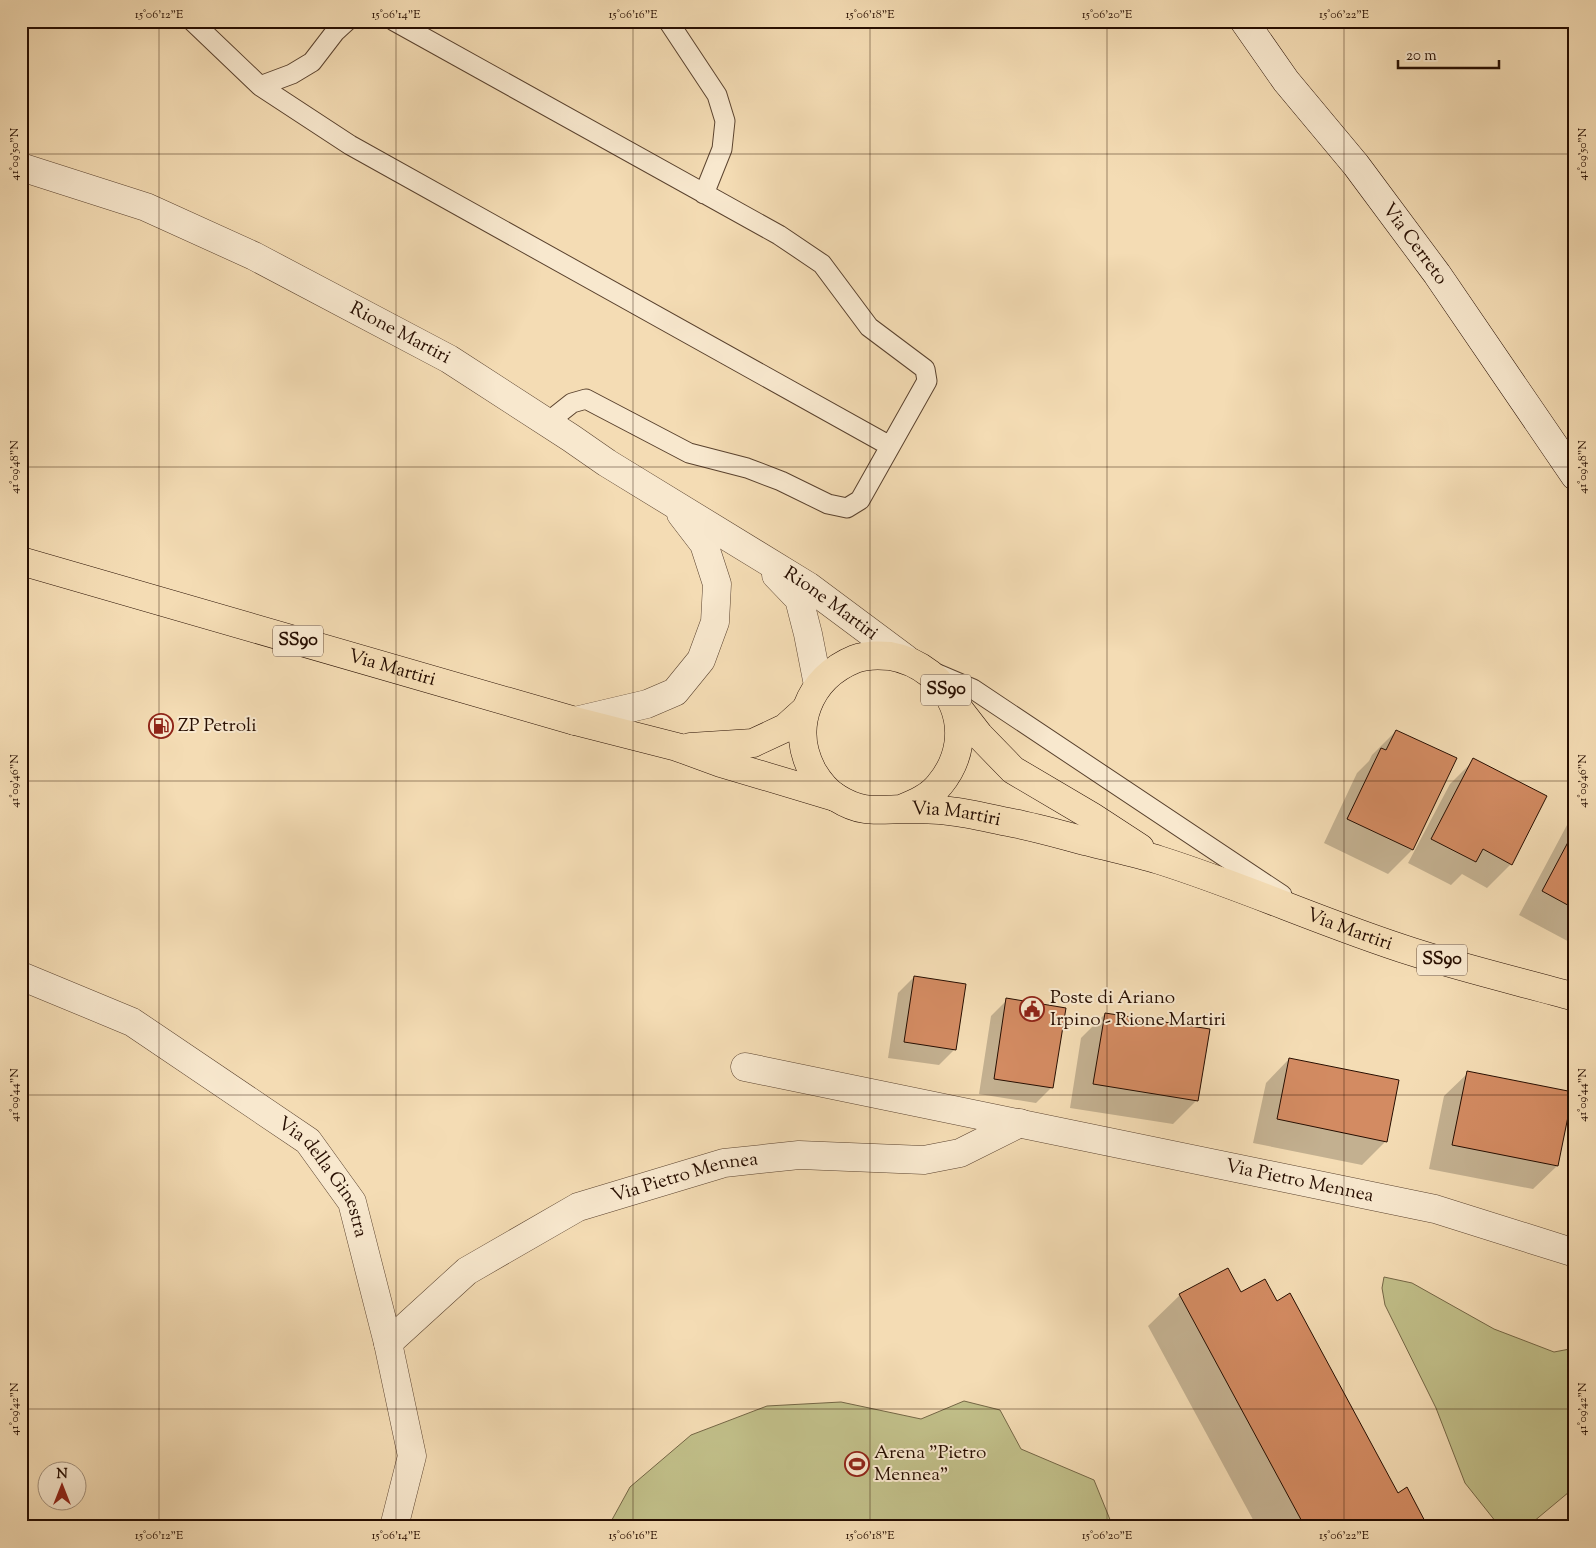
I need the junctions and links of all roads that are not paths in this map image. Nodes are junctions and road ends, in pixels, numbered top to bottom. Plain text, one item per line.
1 (192, 21) edge
2 (347, 21) edge
3 (394, 21) edge
4 (1244, 21) edge
5 (671, 22) edge
6 (260, 86) junction
7 (21, 167) edge
8 (704, 194) junction
9 (548, 422) junction
10 (890, 446) junction
11 (1575, 476) edge
12 (674, 504) junction
13 (752, 551) junction
14 (21, 561) edge
15 (916, 664) junction
16 (818, 685) junction
17 (951, 698) junction
18 (805, 710) junction
19 (575, 720) junction
20 (676, 747) junction
21 (835, 797) junction
22 (901, 809) junction
23 (1158, 860) junction
24 (1312, 915) junction
25 (21, 976) edge
26 (1575, 998) edge
27 (745, 1067) dead end
28 (1020, 1123) junction
29 (1575, 1253) edge
30 (388, 1344) junction
31 (394, 1527) edge

1 - 6 lane
2 - 6 lane
3 - 8 lane
4 - 11 street, Via Cerreto
5 - 8 lane
6 - 10 lane
7 - 9 street, Rione Martiri
8 - 10 lane
9 - 10 lane
9 - 12 street, Rione Martiri
12 - 13 street, Rione Martiri
12 - 19 street
13 - 15 street, Rione Martiri
13 - 16 street, Rione Martiri
14 - 19 main road, Via Martiri / SS90
15 - 16 main road, Via Martiri / SS90
15 - 17 main road, Via Martiri / SS90
15 - 24 lane
16 - 18 main road, Via Martiri / SS90
17 - 22 main road, Via Martiri / SS90
17 - 23 main road, Via Martiri / SS90
18 - 20 main road, Via Martiri / SS90
18 - 21 main road, Via Martiri / SS90
19 - 20 main road, Via Martiri / SS90
20 - 21 main road, Via Martiri / SS90
21 - 22 main road, Via Martiri / SS90
22 - 23 main road, Via Martiri / SS90
23 - 24 main road, Via Martiri / SS90
24 - 26 main road, Via Martiri / SS90
25 - 30 street, Via della Ginestra
27 - 28 street, Via Pietro Mennea
28 - 29 street, Via Pietro Mennea
28 - 30 street, Via Pietro Mennea
30 - 31 street, Via della Ginestra

